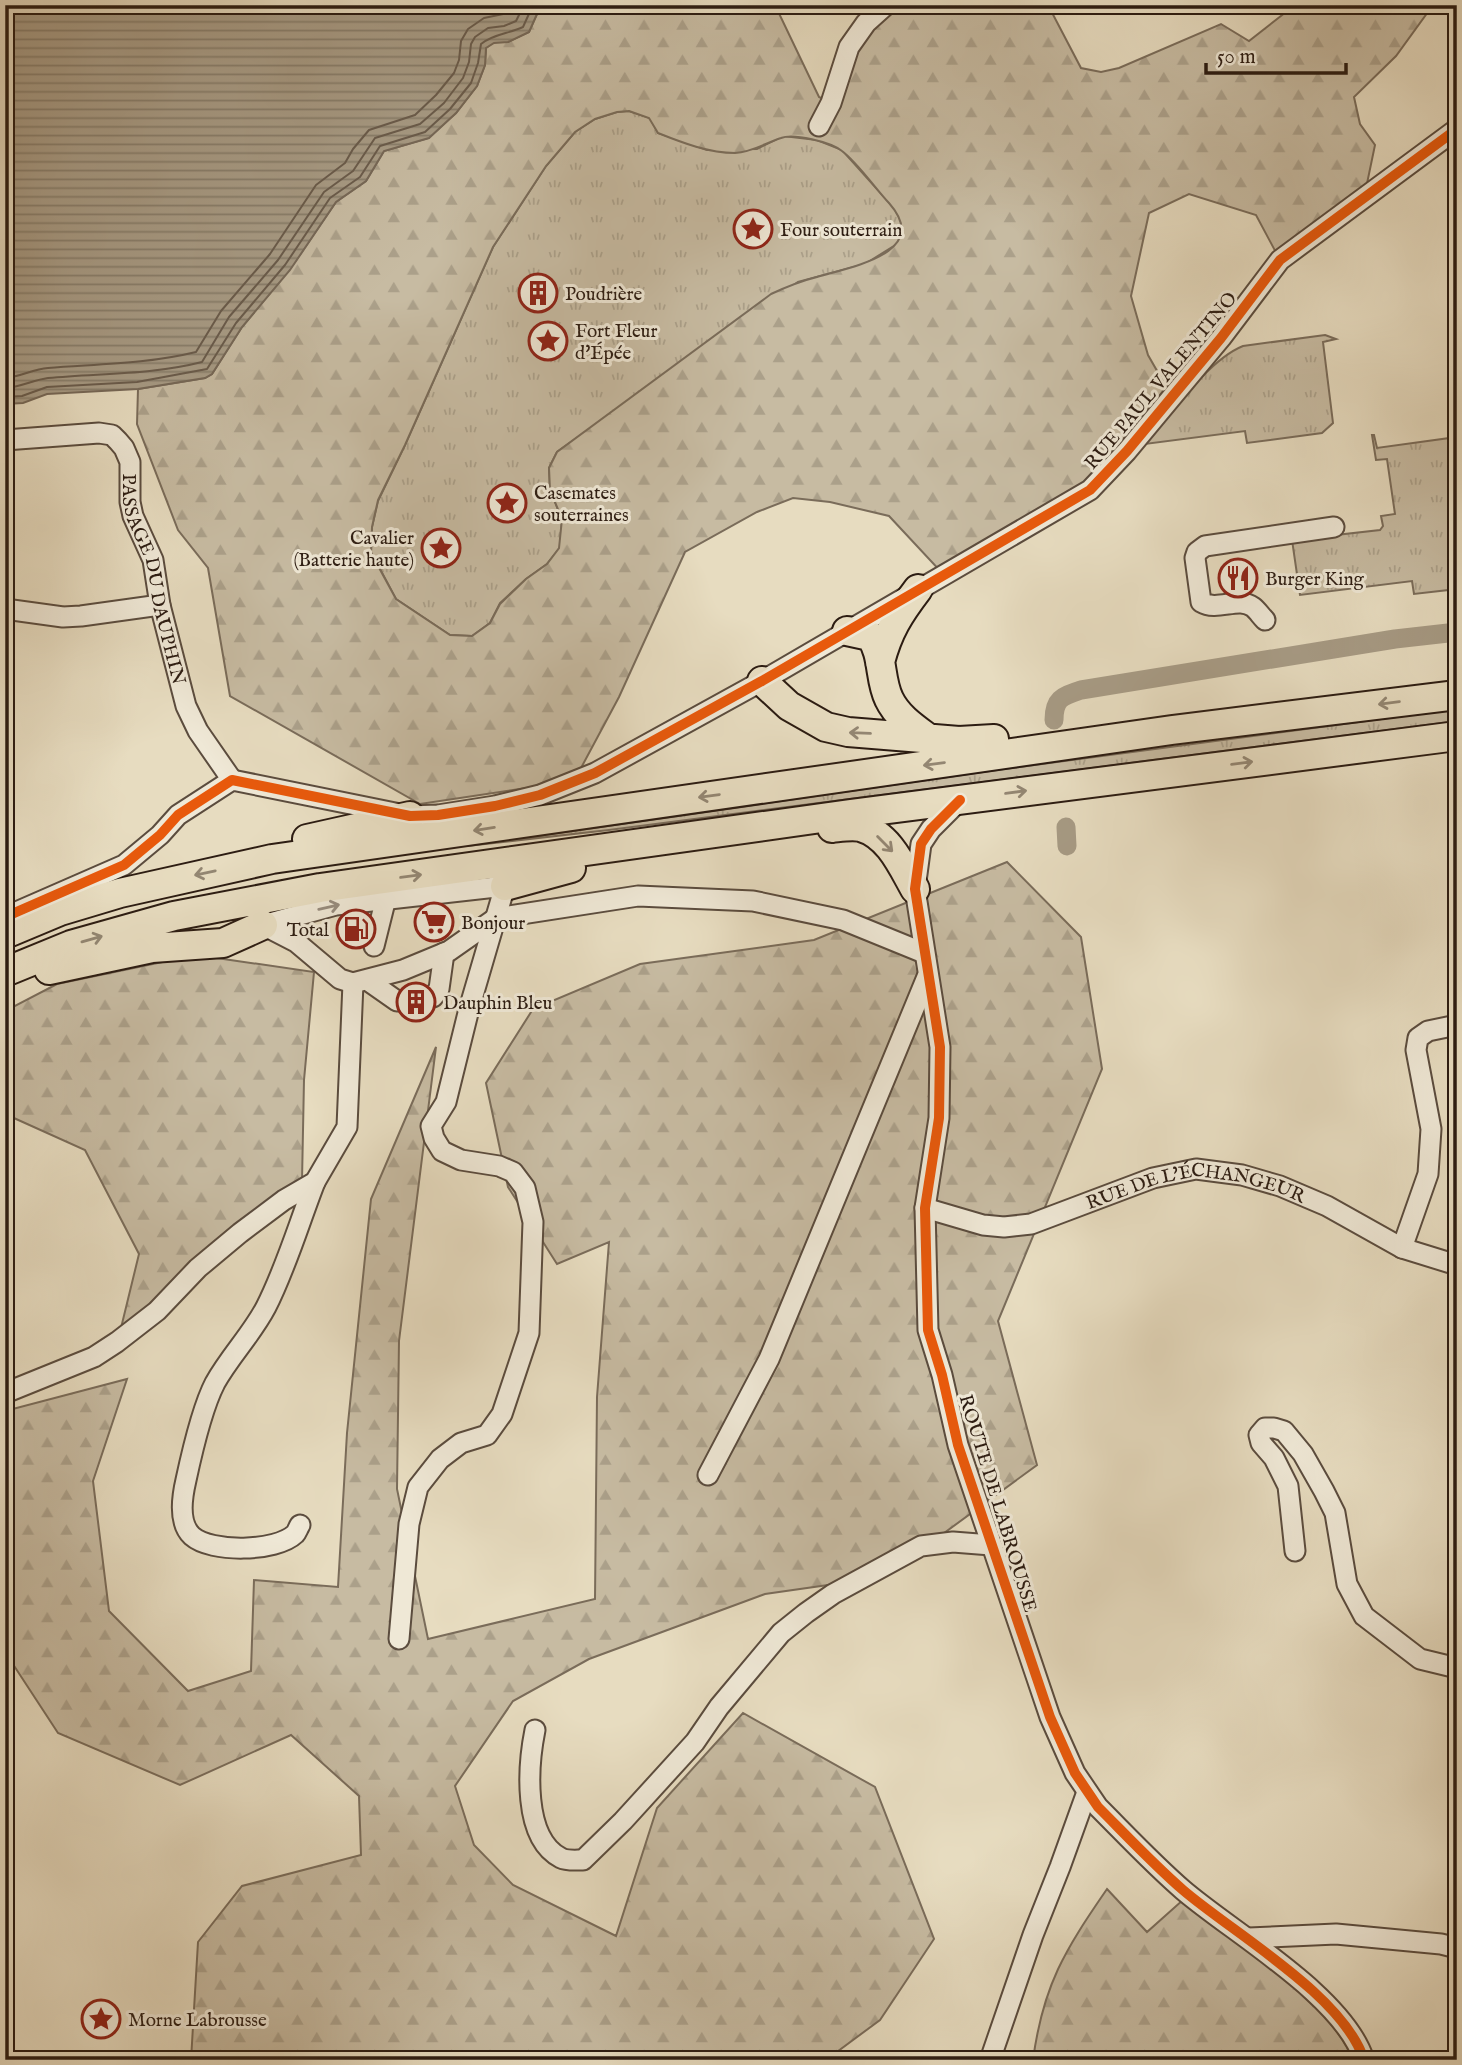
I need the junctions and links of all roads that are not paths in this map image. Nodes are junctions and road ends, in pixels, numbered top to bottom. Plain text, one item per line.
1 (886, 5) edge
2 (819, 126) dead end
3 (1457, 129) edge
4 (5, 440) edge
5 (1334, 527) dead end
6 (918, 589) junction
7 (160, 605) junction
8 (5, 609) edge
9 (1265, 620) dead end
10 (847, 631) junction
11 (880, 662) junction
12 (762, 681) junction
13 (1457, 695) edge
14 (1172, 730) junction
15 (1457, 736) edge
16 (928, 738) junction
17 (232, 780) junction
18 (960, 800) junction
19 (410, 816) junction
20 (774, 824) junction
21 (706, 834) junction
22 (272, 859) junction
23 (505, 886) junction
24 (915, 889) junction
25 (386, 898) junction
26 (5, 917) edge
27 (496, 918) junction
28 (263, 925) junction
29 (5, 934) edge
30 (374, 946) dead end
31 (444, 953) junction
32 (924, 953) junction
33 (5, 972) edge
34 (928, 976) junction
35 (5, 981) edge
36 (360, 982) junction
37 (1457, 1025) edge
38 (314, 1182) junction
39 (925, 1208) junction
40 (1402, 1248) junction
41 (1457, 1265) edge
42 (5, 1393) edge
43 (708, 1475) dead end
44 (300, 1525) dead end
45 (991, 1545) junction
46 (1295, 1551) dead end
47 (398, 1639) dead end
48 (1457, 1668) edge
49 (535, 1730) dead end
50 (1087, 1792) junction
51 (1249, 1938) junction
52 (1457, 1948) edge
53 (990, 2060) edge
54 (1364, 2060) edge

1 - 2 street
3 - 6 street, RUE PAUL VALENTINO
4 - 7 street, PASSAGE DU DAUPHIN
5 - 9 street
6 - 10 street, RUE PAUL VALENTINO
6 - 11 highway
7 - 8 street
7 - 17 street, PASSAGE DU DAUPHIN
10 - 11 highway
10 - 12 street, RUE PAUL VALENTINO
11 - 16 highway
16 -> 12 highway
12 - 19 street, RUE PAUL VALENTINO
13 -> 14 highway
14 - 16 highway
14 -> 22 highway
18 -> 15 highway
17 - 19 street, RUE PAUL VALENTINO
17 - 26 street
18 - 20 highway
18 - 24 street, ROUTE DE LABROUSSE
19 - 22 highway
20 - 21 highway
20 -> 24 highway
21 - 23 highway
33 -> 21 highway
22 -> 29 highway
23 - 25 street
23 - 27 street
24 - 32 street, ROUTE DE LABROUSSE
28 -> 25 street
25 - 30 street
27 - 31 street
27 - 32 street
27 - 47 street
28 - 35 highway
28 - 36 street
31 - 36 street
31 - 36 street
32 - 34 street, ROUTE DE LABROUSSE
34 - 39 street, ROUTE DE LABROUSSE
34 - 43 street
36 - 38 street
37 - 40 street
38 - 42 street
38 - 44 street
39 - 40 street, RUE DE L'ÉCHANGEUR
39 - 45 street, ROUTE DE LABROUSSE
40 - 41 street, RUE DE L'ÉCHANGEUR
45 - 49 street
45 - 50 street, ROUTE DE LABROUSSE
46 - 48 street
50 - 51 street, ROUTE DE LABROUSSE
50 - 53 street
51 - 52 street
51 - 54 street, ROUTE DE LABROUSSE

